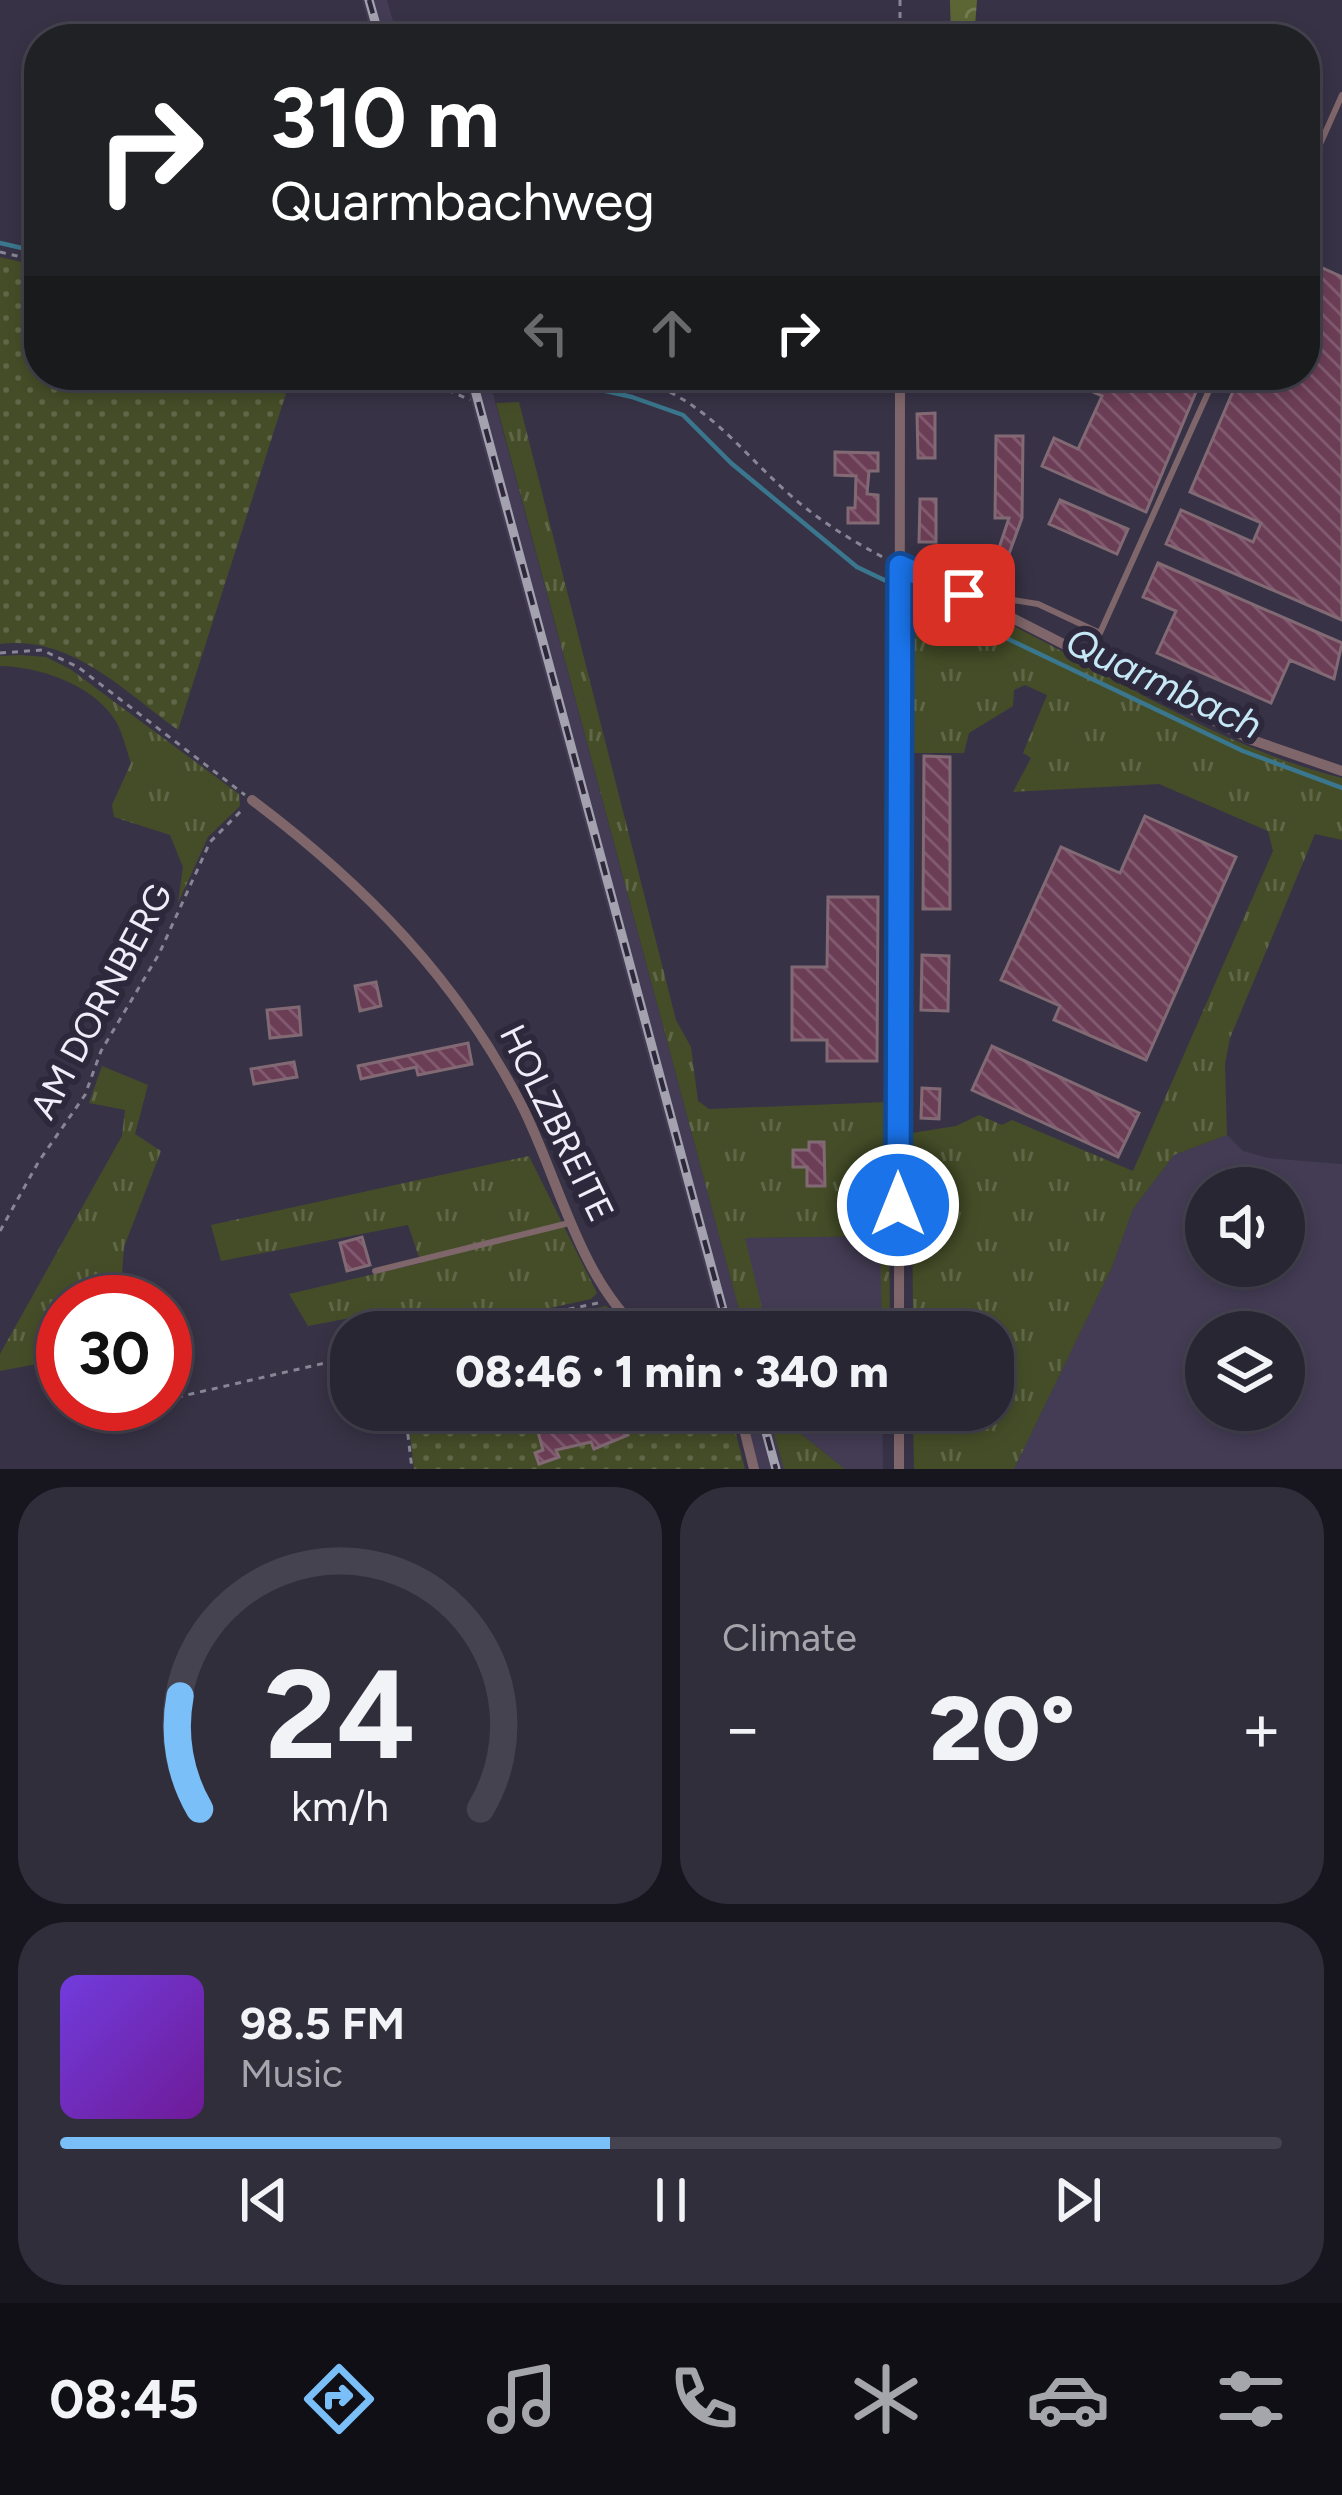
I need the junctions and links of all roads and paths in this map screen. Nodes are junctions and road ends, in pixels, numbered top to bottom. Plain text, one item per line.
1 (1342, 95) edge
2 (1320, 144) edge
3 (448, 390) edge
4 (674, 390) edge
5 (900, 390) edge
6 (1209, 390) edge
7 (470, 400) dead end
8 (900, 572) junction
9 (993, 611) junction
10 (0, 652) edge
11 (1342, 771) edge
12 (252, 800) junction
13 (573, 1222) junction
14 (0, 1231) edge
15 (376, 1271) dead end
16 (610, 1296) junction
17 (560, 1311) edge
18 (623, 1311) edge
19 (899, 1311) edge
20 (330, 1362) edge
21 (192, 1394) edge
22 (407, 1431) edge
23 (744, 1431) edge
24 (899, 1431) edge
25 (412, 1469) edge
26 (754, 1469) edge
27 (899, 1469) edge

1 - 2 lane
3 - 7 path
4 - 8 path
5 - 8 street
6 - 9 lane
8 - 9 street
8 - 19 street
9 - 11 street
10 - 12 path
12 - 13 street, HOLZBREITE
12 - 14 path, AM DORNBERG
13 - 15 lane
13 - 16 street, HOLZBREITE
16 - 17 path
16 - 18 street, HOLZBREITE
20 - 21 path
22 - 25 path
23 - 26 street
24 - 27 street

